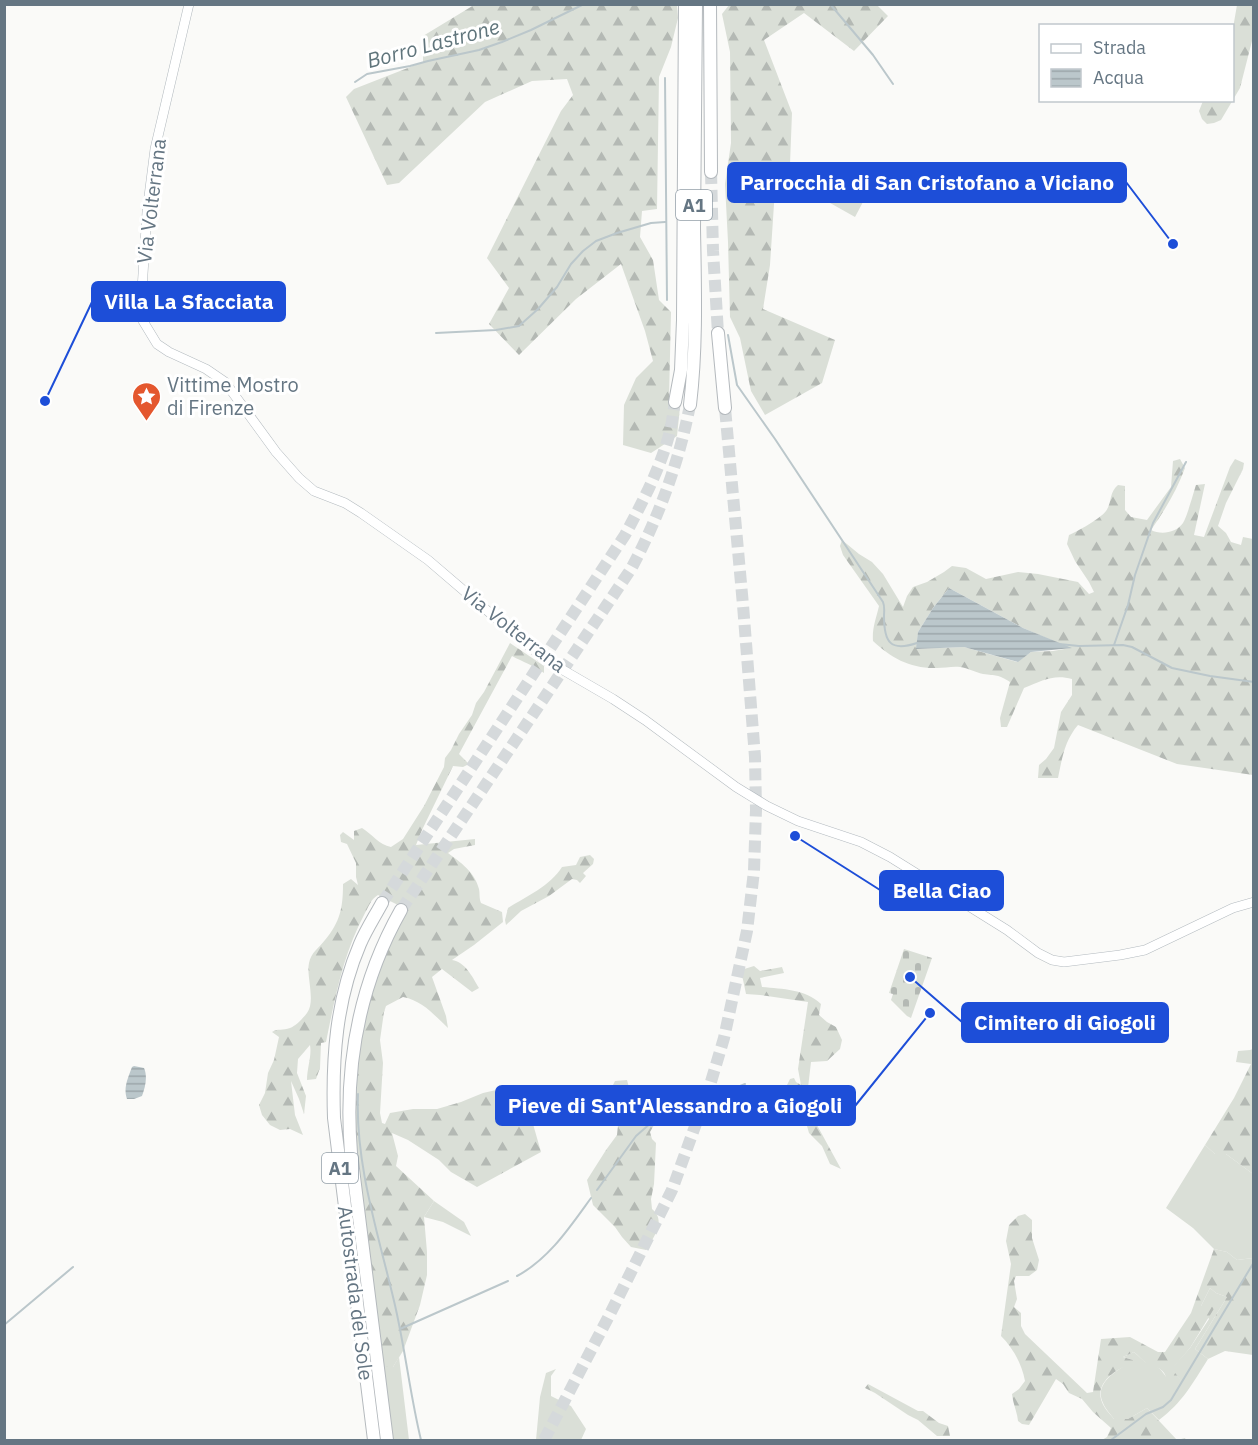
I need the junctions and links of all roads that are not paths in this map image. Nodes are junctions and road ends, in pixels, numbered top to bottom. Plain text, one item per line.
1 (189, 4) edge
2 (685, 4) edge
3 (696, 4) edge
4 (710, 4) edge
5 (711, 172) tunnel mouth
6 (718, 333) tunnel mouth
7 (675, 402) tunnel mouth
8 (690, 405) tunnel mouth
9 (725, 408) tunnel mouth
10 (382, 903) tunnel mouth
11 (1254, 903) edge
12 (401, 910) tunnel mouth
13 (374, 1440) edge
14 (387, 1440) edge

1 - 11 main road, Via Volterrana
2 - 7 highway, A1
3 - 8 highway, A1
4 - 5 highway, A1
6 - 9 highway
10 - 13 highway, Autostrada del Sole / A1
12 - 14 highway, Autostrada del Sole / A1

